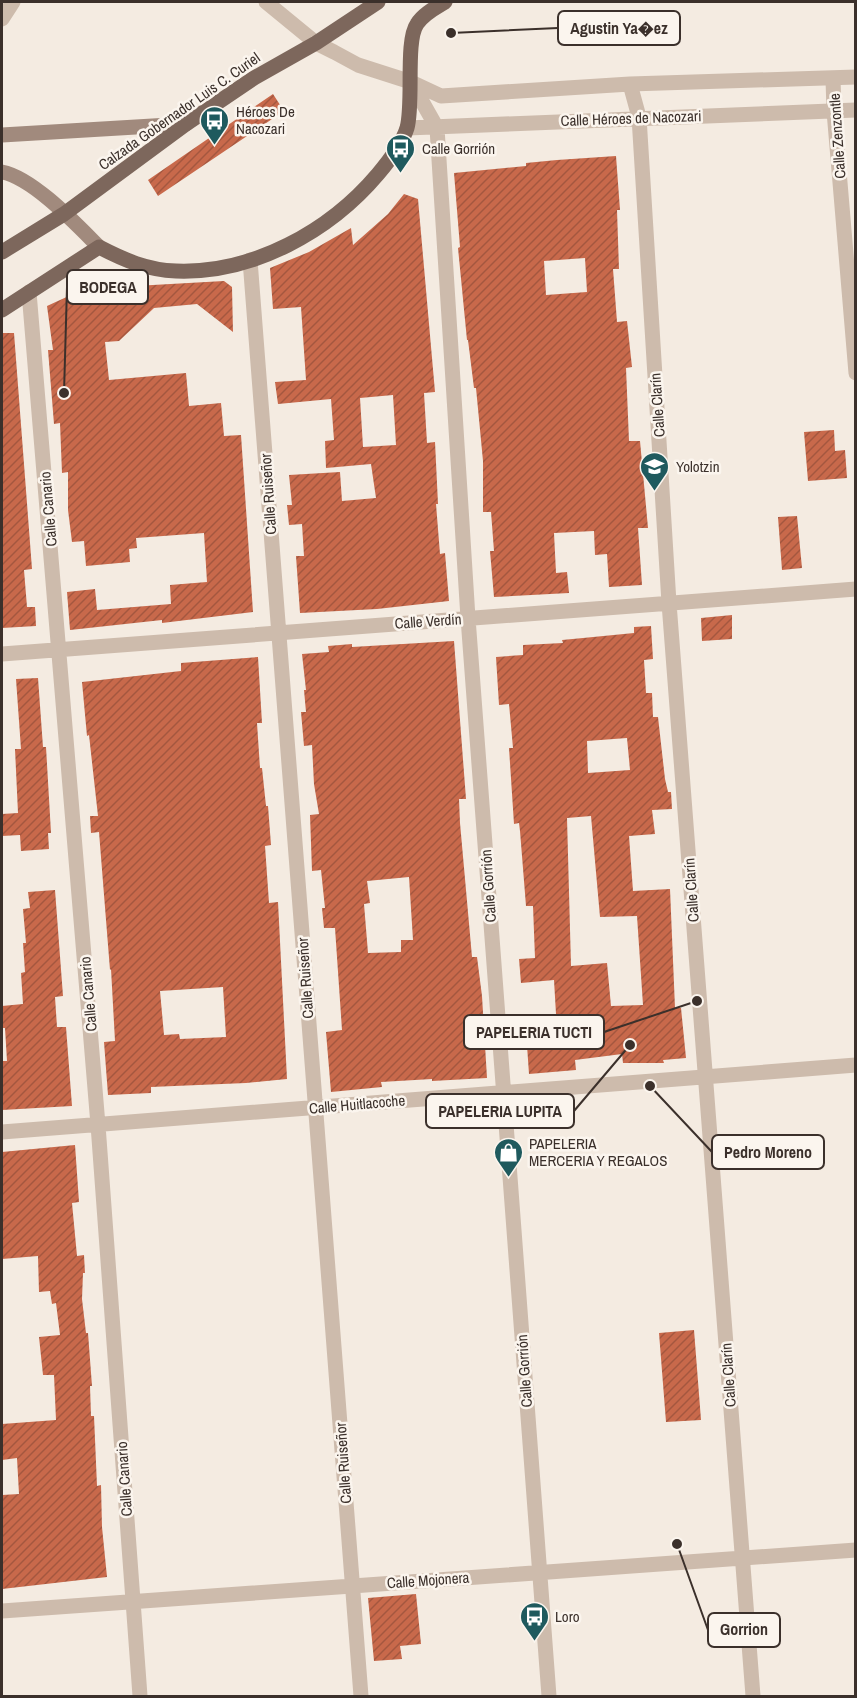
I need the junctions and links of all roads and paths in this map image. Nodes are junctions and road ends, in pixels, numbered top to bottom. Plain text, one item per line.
1 (13, 2) edge
2 (266, 2) edge
3 (378, 2) edge
4 (445, 2) edge
5 (2, 19) edge
6 (316, 43) junction
7 (855, 77) edge
8 (833, 79) junction
9 (411, 82) junction
10 (630, 84) junction
11 (855, 110) edge
12 (834, 111) junction
13 (639, 117) junction
14 (186, 124) junction
15 (407, 128) junction
16 (437, 128) junction
17 (2, 135) edge
18 (2, 172) edge
19 (64, 214) junction
20 (99, 247) junction
21 (2, 252) edge
22 (250, 261) junction
23 (29, 292) junction
24 (2, 310) edge
25 (855, 373) edge
26 (855, 589) edge
27 (669, 603) junction
28 (468, 618) junction
29 (279, 633) junction
30 (60, 650) junction
31 (2, 654) edge
32 (855, 1065) edge
33 (705, 1076) junction
34 (503, 1092) junction
35 (315, 1107) junction
36 (98, 1125) junction
37 (2, 1132) edge
38 (855, 1550) edge
39 (742, 1558) junction
40 (539, 1573) junction
41 (352, 1586) junction
42 (133, 1601) junction
43 (2, 1611) edge
44 (140, 1696) edge
45 (361, 1696) edge
46 (549, 1696) edge
47 (753, 1696) edge

1 - 5 street
2 - 6 street
3 - 6 main road, Calzada Gobernador Luis C. Curiel
4 - 9 main road
6 - 9 street
6 - 14 main road, Calzada Gobernador Luis C. Curiel
7 - 8 street
8 - 10 street
8 - 12 street, Calle Zenzontle
9 - 10 street
9 - 15 main road
9 - 16 street, Calle Gorrión
10 - 13 street, Calle Clarín
11 - 12 street, Calle Héroes de Nacozari
12 - 13 street, Calle Héroes de Nacozari
12 - 25 street, Calle Zenzontle
13 - 16 street, Calle Héroes de Nacozari
13 - 27 street, Calle Clarín
14 - 17 main road
14 - 19 main road, Calzada Gobernador Luis C. Curiel
15 - 16 street, Calle Héroes de Nacozari
15 - 22 main road
16 - 28 street, Calle Gorrión
18 - 19 main road
19 - 20 main road
19 - 21 main road, Calzada Gobernador Luis C. Curiel
20 - 22 main road
20 - 23 main road
22 - 29 street, Calle Ruiseñor
23 - 24 main road
23 - 30 street, Calle Canario
26 - 27 street, Calle Verdín
27 - 28 street, Calle Verdín
27 - 33 street, Calle Clarín
28 - 29 street, Calle Verdín
28 - 34 street, Calle Gorrión
29 - 30 street, Calle Verdín
29 - 35 street, Calle Ruiseñor
30 - 31 street, Calle Verdín
30 - 36 street, Calle Canario
32 - 33 street, Calle Huitlacoche
33 - 34 street, Calle Huitlacoche
33 - 39 street, Calle Clarín
34 - 35 street, Calle Huitlacoche
34 - 40 street, Calle Gorrión
35 - 36 street, Calle Huitlacoche
35 - 41 street, Calle Ruiseñor
36 - 37 street, Calle Huitlacoche
36 - 42 street, Calle Canario
38 - 39 street, Calle Mojonera
39 - 40 street, Calle Mojonera
39 - 47 street, Calle Clarín
40 - 41 street, Calle Mojonera
40 - 46 street, Calle Gorrión
41 - 42 street, Calle Mojonera
41 - 45 street, Calle Ruiseñor
42 - 43 street, Calle Mojonera
42 - 44 street, Calle Canario

